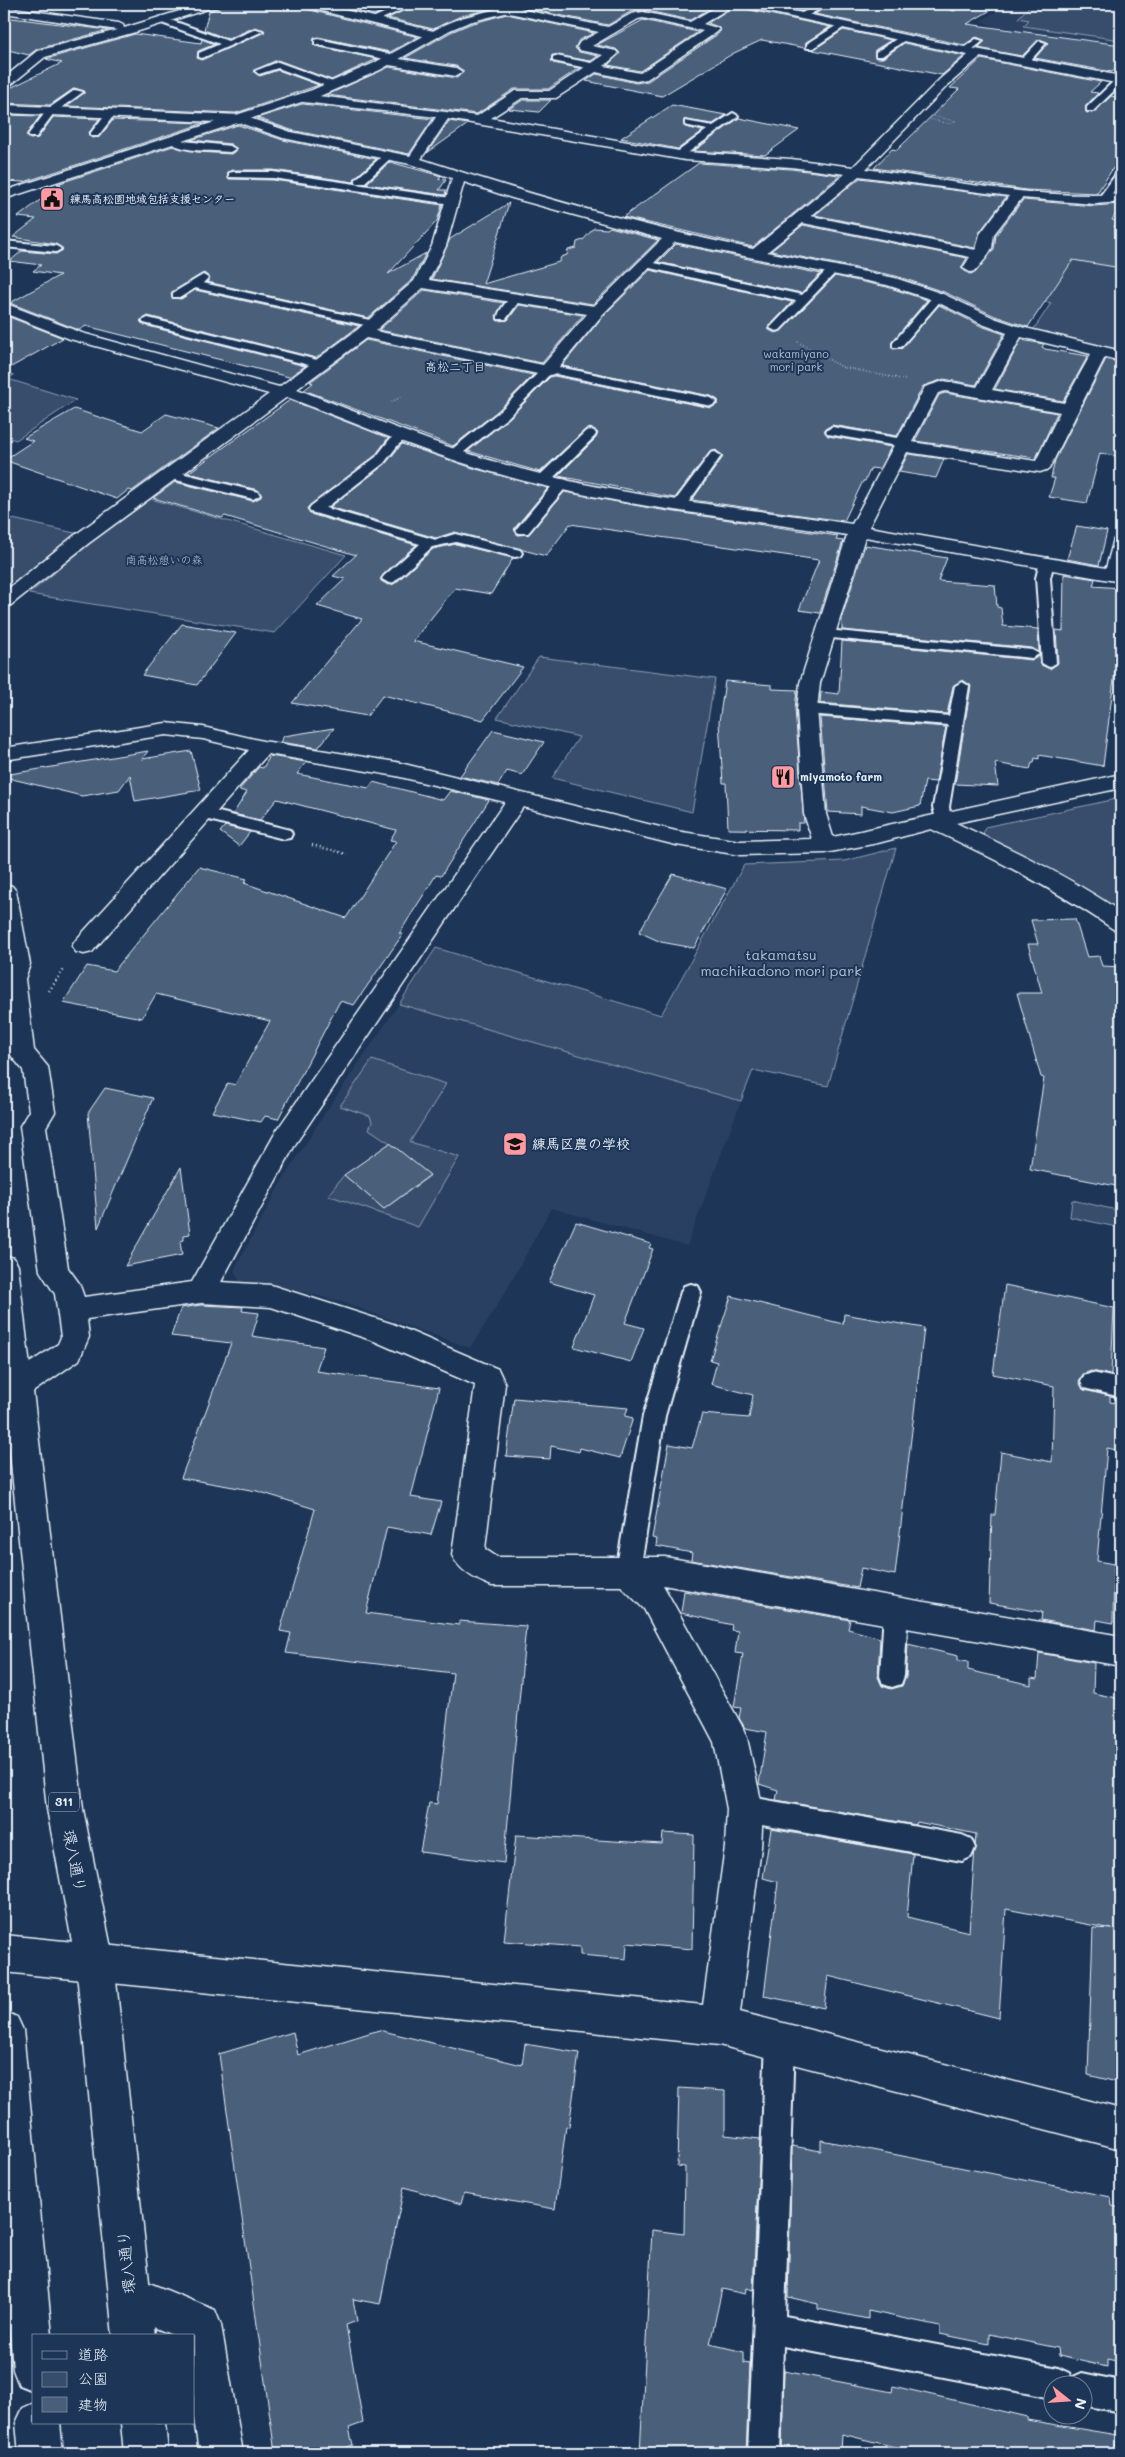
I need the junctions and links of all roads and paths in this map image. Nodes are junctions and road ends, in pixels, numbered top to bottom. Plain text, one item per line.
1 (213, 4) edge
2 (306, 4) edge
3 (411, 4) edge
4 (529, 4) edge
5 (729, 4) edge
6 (745, 4) edge
7 (825, 4) edge
8 (939, 4) edge
9 (954, 6) dead end
10 (504, 9) junction
11 (4, 10) edge
12 (802, 16) junction
13 (162, 20) junction
14 (372, 20) junction
15 (845, 24) junction
16 (693, 25) junction
17 (135, 29) junction
18 (607, 30) junction
19 (259, 31) dead end
20 (434, 35) junction
21 (904, 38) junction
22 (318, 42) dead end
23 (1042, 43) dead end
24 (228, 44) junction
25 (810, 46) dead end
26 (974, 48) junction
27 (879, 54) dead end
28 (202, 55) dead end
29 (556, 59) dead end
30 (390, 60) junction
31 (1025, 61) junction
32 (595, 67) junction
33 (259, 71) dead end
34 (456, 72) dead end
35 (1119, 77) edge
36 (5, 81) edge
37 (335, 86) junction
38 (78, 92) dead end
39 (302, 98) junction
40 (4, 109) edge
41 (1090, 109) dead end
42 (51, 111) junction
43 (110, 114) junction
44 (444, 115) junction
45 (733, 116) dead end
46 (238, 120) junction
47 (479, 120) junction
48 (688, 123) dead end
49 (714, 129) junction
50 (95, 134) dead end
51 (33, 135) dead end
52 (172, 140) junction
53 (230, 149) dead end
54 (389, 155) junction
55 (678, 155) junction
56 (413, 161) junction
57 (855, 173) junction
58 (233, 175) dead end
59 (1121, 175) edge
60 (459, 176) junction
61 (360, 181) dead end
62 (1019, 193) junction
63 (4, 196) edge
64 (1115, 198) edge
65 (451, 201) junction
66 (801, 218) junction
67 (672, 237) junction
68 (4, 244) edge
69 (56, 249) dead end
70 (757, 253) junction
71 (981, 255) junction
72 (645, 264) junction
73 (834, 269) junction
74 (969, 270) dead end
75 (209, 274) dead end
76 (420, 283) junction
77 (193, 284) junction
78 (177, 295) dead end
79 (938, 297) junction
80 (516, 298) junction
81 (804, 299) junction
82 (4, 308) edge
83 (598, 311) junction
84 (502, 317) dead end
85 (148, 321) dead end
86 (776, 328) joint
87 (368, 329) junction
88 (1016, 331) junction
89 (897, 345) dead end
90 (1100, 351) junction
91 (1121, 356) edge
92 (321, 364) junction
93 (548, 370) junction
94 (938, 387) junction
95 (283, 392) junction
96 (982, 392) junction
97 (711, 402) dead end
98 (1069, 409) junction
99 (832, 431) dead end
100 (590, 434) dead end
101 (403, 436) junction
102 (903, 444) junction
103 (455, 453) junction
104 (715, 456) dead end
105 (173, 475) junction
106 (544, 479) junction
107 (562, 483) junction
108 (253, 495) dead end
109 (680, 504) junction
110 (523, 530) dead end
111 (858, 530) junction
112 (430, 542) junction
113 (1121, 542) edge
114 (515, 553) dead end
115 (1047, 562) junction
116 (1118, 575) edge
117 (389, 579) dead end
118 (4, 601) edge
119 (827, 634) junction
120 (1032, 654) dead end
121 (1049, 663) dead end
122 (962, 686) dead end
123 (807, 709) junction
124 (956, 721) junction
125 (263, 747) junction
126 (4, 754) edge
127 (1121, 781) edge
128 (518, 799) junction
129 (203, 813) junction
130 (938, 820) junction
131 (284, 834) joint
132 (825, 846) junction
133 (347, 854) dead end
134 (4, 891) edge
135 (1121, 923) edge
136 (84, 946) joint
137 (17, 1007) junction
138 (4, 1266) edge
139 (201, 1292) junction
140 (691, 1292) dead end
141 (72, 1310) junction
142 (1092, 1382) dead end
143 (17, 1386) junction
144 (1121, 1388) edge
145 (628, 1571) junction
146 (896, 1611) junction
147 (1121, 1651) edge
148 (892, 1676) dead end
149 (745, 1809) junction
150 (962, 1848) dead end
151 (4, 1954) edge
152 (95, 1963) junction
153 (719, 2026) junction
154 (4, 2030) edge
155 (780, 2042) junction
156 (1121, 2129) edge
157 (130, 2296) junction
158 (769, 2328) junction
159 (134, 2334) edge
160 (32, 2347) edge
161 (1042, 2381) edge
162 (1092, 2391) edge
163 (1121, 2397) edge
164 (38, 2424) edge
165 (143, 2424) edge
166 (41, 2453) edge
167 (146, 2453) edge
168 (221, 2453) edge
169 (764, 2453) edge

1 - 13 street
2 - 14 street
3 - 14 lane
4 - 10 street
5 - 16 street
6 - 12 street
7 - 12 lane
8 - 9 lane
10 - 18 street
10 - 20 street
11 - 17 street
12 - 15 street
13 - 17 street
13 - 24 lane
14 - 20 street
15 - 21 street
15 - 25 lane
16 - 18 street
16 - 32 street
17 - 36 street
18 - 32 street
19 - 24 lane
20 - 30 street
21 - 26 street
21 - 27 lane
22 - 30 lane
23 - 31 lane
24 - 28 lane
26 - 31 street
26 - 57 street
29 - 32 lane
30 - 34 street
30 - 37 street
31 - 35 street
32 - 47 street
33 - 37 lane
35 - 41 lane
37 - 39 street
38 - 42 lane
39 - 44 street
39 - 46 street
40 - 42 street
42 - 43 street
42 - 51 lane
43 - 46 street
43 - 50 lane
44 - 47 street
44 - 56 street
45 - 49 lane
46 - 52 street
46 - 54 street
47 - 55 street
48 - 49 lane
49 - 55 lane
52 - 53 lane
52 - 63 street
54 - 56 street
54 - 61 lane
55 - 57 street
56 - 60 street
57 - 62 street
57 - 66 street
58 - 65 lane
59 - 64 lane
60 - 65 street
60 - 67 street
62 - 64 street
62 - 71 street
65 - 76 street
66 - 70 street
66 - 71 street
67 - 70 street
67 - 72 street
68 - 69 lane
70 - 73 street
71 - 74 street
72 - 81 lane
72 - 83 street
73 - 79 street
73 - 81 lane
75 - 77 lane
76 - 80 street
76 - 87 street
77 - 78 lane
77 - 87 lane
79 - 88 street
79 - 89 lane
80 - 83 street
80 - 84 lane
81 - 86 lane
82 - 95 street
83 - 93 street
85 - 92 lane
86 - 94 path
87 - 92 street
87 - 93 street
88 - 90 street
88 - 96 street
90 - 91 street
90 - 98 street
92 - 95 street
93 - 97 lane
93 - 103 lane
94 - 96 street
94 - 102 street
95 - 101 street
95 - 105 street
96 - 98 street
98 - 102 street
99 - 102 lane
100 - 106 lane
101 - 103 street
101 - 112 lane
102 - 111 street
103 - 106 street
104 - 109 lane
105 - 108 lane
105 - 118 street
106 - 107 street
107 - 109 street
107 - 110 lane
109 - 111 street
111 - 115 street
111 - 119 street
112 - 114 lane
112 - 117 lane
113 - 116 street
115 - 116 street
115 - 121 lane
119 - 120 lane
119 - 123 street
122 - 124 lane
123 - 124 lane
123 - 132 street
124 - 130 lane
125 - 126 street
125 - 128 street
125 - 129 street
127 - 130 street
128 - 132 street
128 - 139 street
129 - 131 lane
129 - 136 street
130 - 132 street
130 - 135 street
131 - 133 path
134 - 137 street
136 - 137 path
137 - 141 street
138 - 143 street, 環八通り / 311
139 - 141 street
139 - 145 street
140 - 145 lane
141 - 143 street
142 - 144 lane
143 - 152 street, 環八通り / 311
145 - 146 street
145 - 149 street
146 - 147 street
146 - 148 lane
149 - 150 lane
149 - 153 street
151 - 152 street
152 - 153 street
152 - 157 street, 環八通り / 311
153 - 155 street
154 - 160 street
155 - 156 street
155 - 158 lane
157 - 159 street, 環八通り / 311
157 - 168 street
158 - 161 lane
158 - 169 lane
162 - 163 lane
164 - 166 street
165 - 167 street

